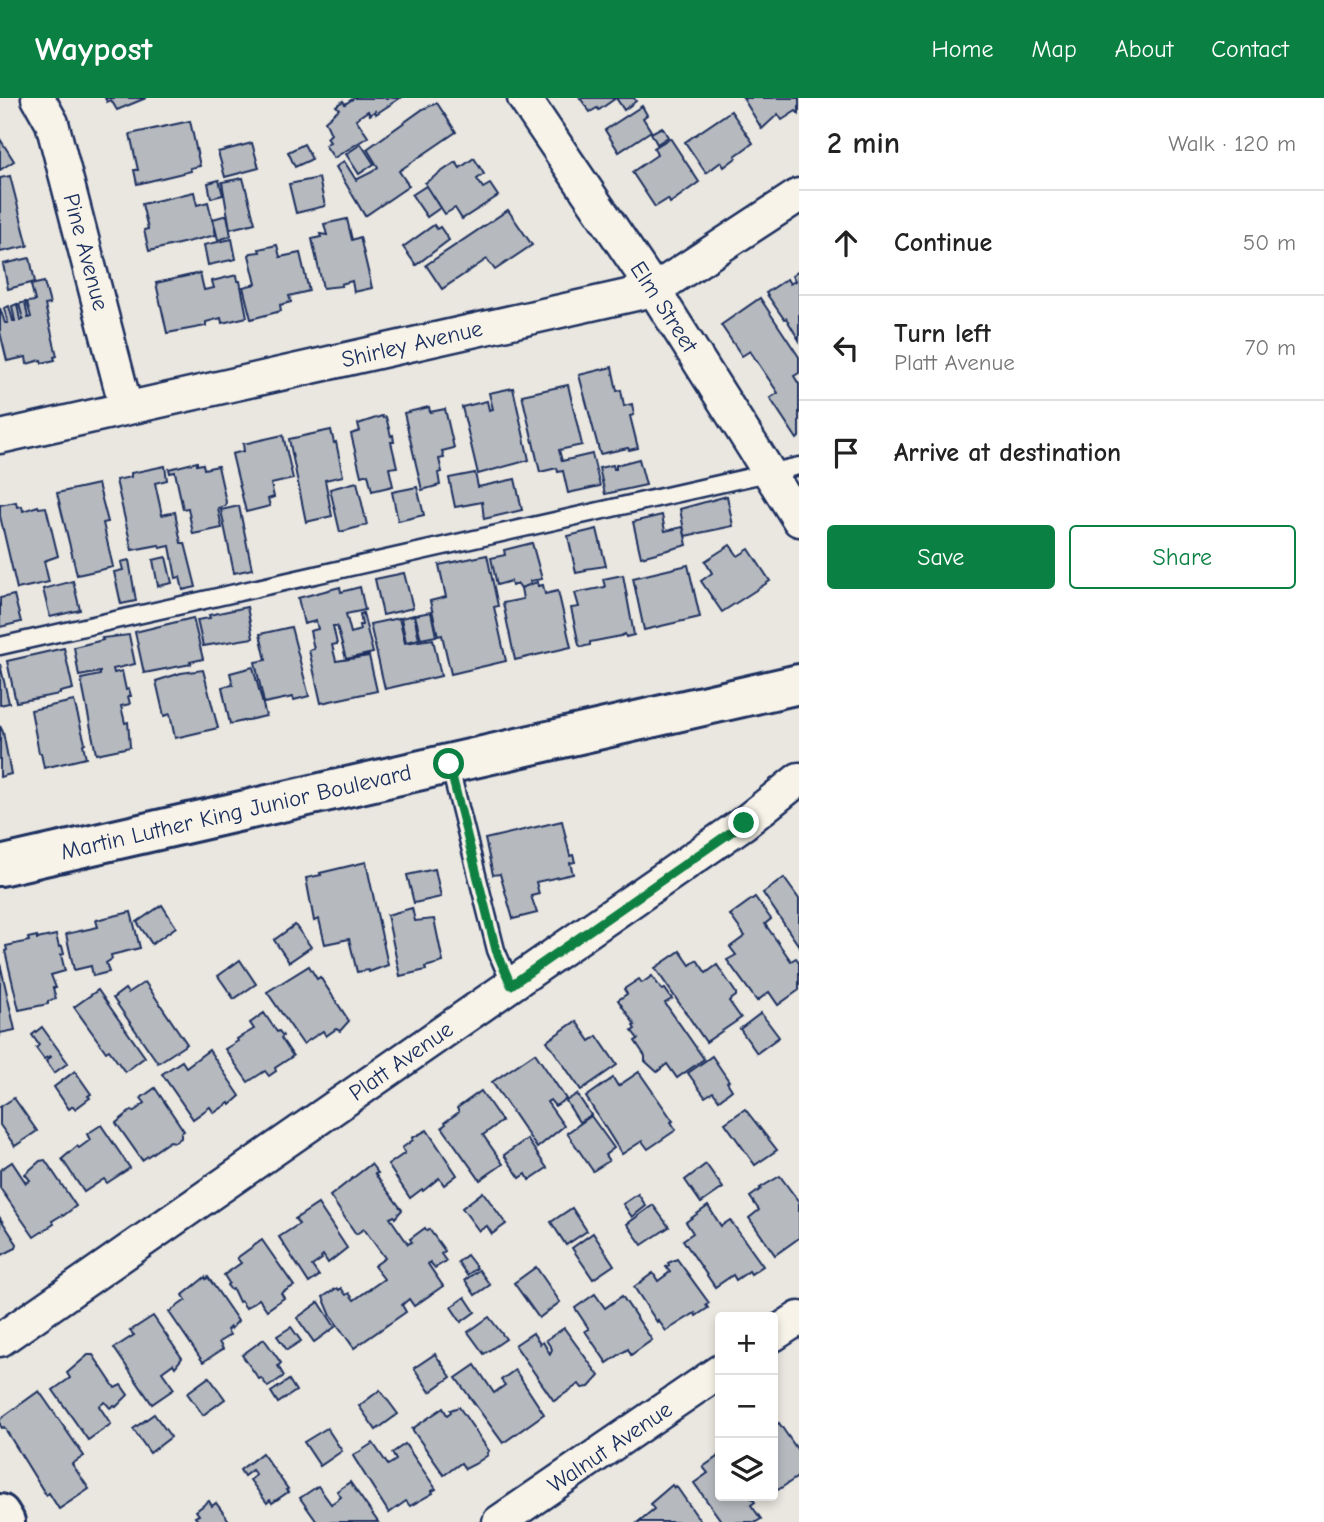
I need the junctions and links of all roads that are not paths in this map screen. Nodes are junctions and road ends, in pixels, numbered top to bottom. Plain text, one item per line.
1 (38, 98) edge
2 (524, 98) edge
3 (799, 195) edge
4 (654, 290) junction
5 (127, 408) junction
6 (0, 436) edge
7 (785, 470) edge
8 (799, 520) edge
9 (0, 646) edge
10 (799, 684) edge
11 (449, 764) junction
12 (799, 779) edge
13 (0, 866) edge
14 (511, 985) junction
15 (799, 1318) edge
16 (778, 1332) edge
17 (0, 1340) edge
18 (715, 1374) edge
19 (0, 1514) edge
20 (5, 1522) edge
21 (499, 1522) edge

1 - 5 street, Pine Avenue
2 - 4 street, Elm Street
3 - 4 street, Shirley Avenue
4 - 5 street, Shirley Avenue
4 - 7 street, Elm Street
5 - 6 street, Shirley Avenue
7 - 8 street, Elm Street
7 - 9 lane
10 - 11 main road, Martin Luther King Junior Boulevard
11 - 13 main road, Martin Luther King Junior Boulevard
11 - 14 lane
12 - 14 street, Platt Avenue
14 - 17 street, Platt Avenue
15 - 16 street
18 - 21 street, Walnut Avenue
19 - 20 main road

